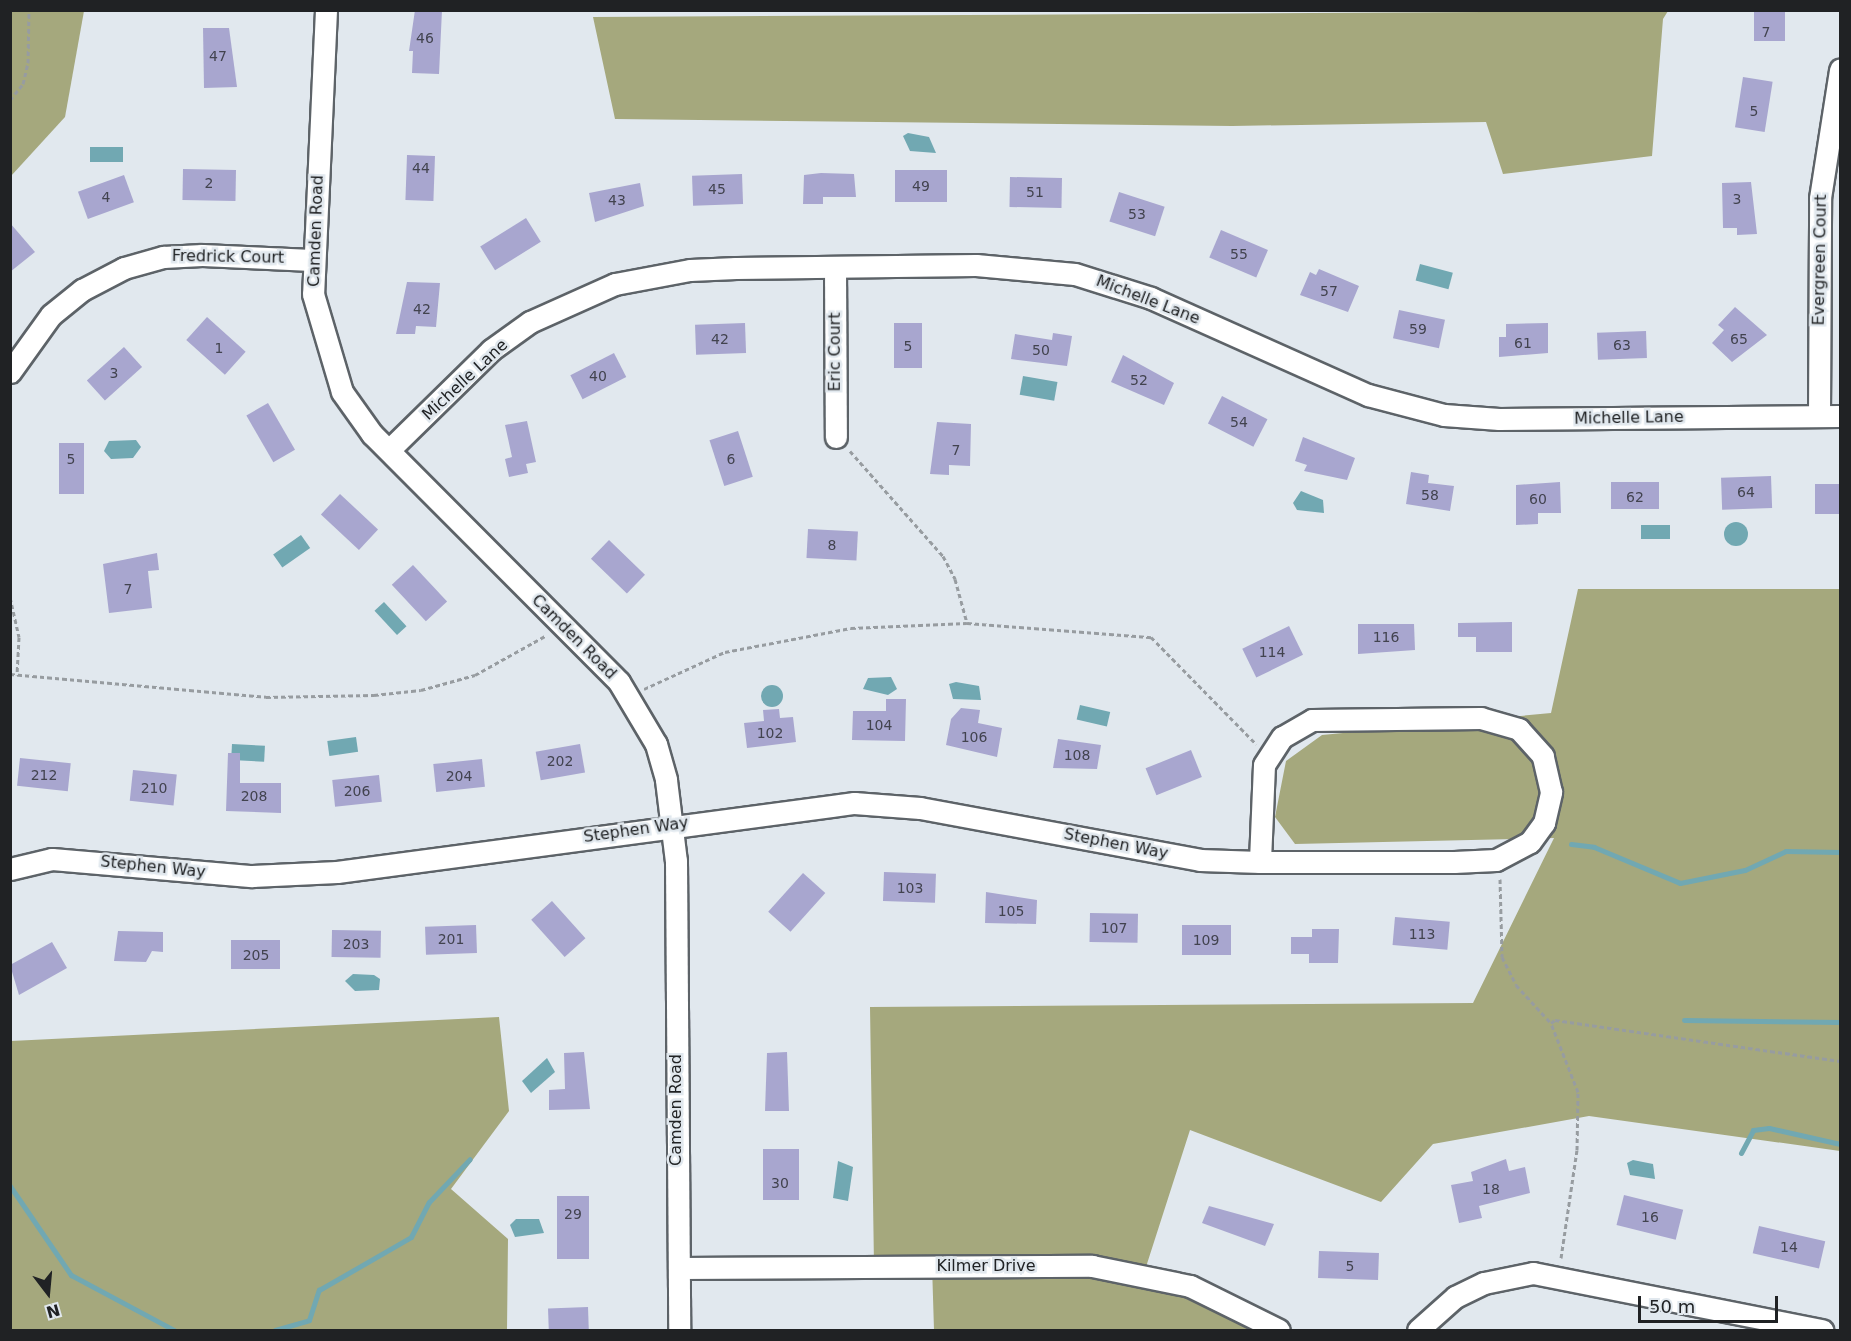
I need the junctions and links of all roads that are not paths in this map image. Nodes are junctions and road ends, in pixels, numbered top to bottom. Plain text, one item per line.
1 (326, 10) edge
2 (1840, 70) edge
3 (312, 260) junction
4 (835, 267) junction
5 (10, 372) edge
6 (1819, 416) junction
7 (1840, 416) edge
8 (836, 437) road end
9 (389, 450) junction
10 (672, 824) junction
11 (1260, 862) junction
12 (10, 868) edge
13 (680, 1268) junction
14 (679, 1330) edge
15 (1279, 1330) edge
16 (1418, 1330) edge
17 (1822, 1330) edge

1 - 3 street, Camden Road
2 - 6 street, Evergreen Court
3 - 5 street, Fredrick Court
3 - 9 street, Camden Road
4 - 6 street, Michelle Lane
4 - 8 street, Eric Court
4 - 9 street, Michelle Lane
6 - 7 street, Michelle Lane
9 - 10 street, Camden Road
10 - 11 street, Stephen Way
10 - 12 street, Stephen Way
10 - 13 street, Camden Road
11 - 11 street, Stephen Way
13 - 14 street, Camden Road
13 - 15 street, Kilmer Drive
16 - 17 street

